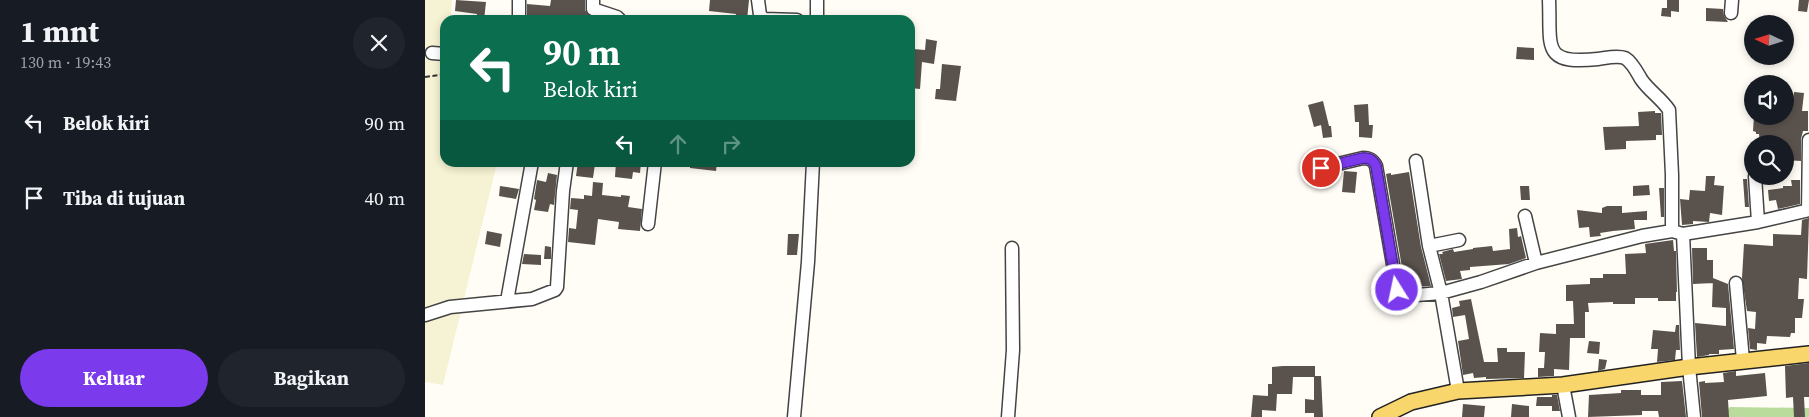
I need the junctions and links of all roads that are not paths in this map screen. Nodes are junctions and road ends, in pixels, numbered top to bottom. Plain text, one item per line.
1 (519, 0) edge
2 (593, 0) edge
3 (758, 0) edge
4 (817, 0) edge
5 (1549, 0) edge
6 (1732, 0) edge
7 (1731, 13) dead end
8 (519, 15) edge
9 (611, 15) edge
10 (760, 15) edge
11 (817, 15) edge
12 (1809, 140) edge
13 (1416, 161) dead end
14 (530, 167) edge
15 (566, 167) edge
16 (654, 167) edge
17 (813, 167) edge
18 (1321, 168) dead end
19 (1756, 185) edge
20 (1809, 210) edge
21 (1525, 216) dead end
22 (1758, 222) junction
23 (648, 224) dead end
24 (1677, 233) junction
25 (1459, 240) dead end
26 (1429, 246) junction
27 (1013, 248) dead end
28 (1535, 263) junction
29 (1736, 283) dead end
30 (1441, 293) junction
31 (507, 301) junction
32 (425, 315) edge
33 (1809, 354) edge
34 (1743, 360) junction
35 (1689, 367) junction
36 (1563, 385) junction
37 (1458, 391) junction
38 (794, 417) edge
39 (1008, 417) edge
40 (1381, 417) edge
41 (1569, 417) edge
42 (1694, 417) edge

1 - 8 street
2 - 9 street
3 - 10 street
4 - 11 street
5 - 24 street
6 - 7 street
12 - 20 street
13 - 26 street
14 - 31 street
15 - 31 street
16 - 23 street
17 - 38 street
18 - 30 street
19 - 22 street
20 - 22 street
21 - 28 street
22 - 24 street
24 - 28 street
24 - 35 street
25 - 26 street
26 - 30 street
27 - 39 street
28 - 30 street
29 - 34 street
30 - 37 street
31 - 32 street
33 - 34 main road
34 - 35 main road
35 - 36 main road
35 - 42 street
36 - 37 main road
36 - 41 street
37 - 40 main road

